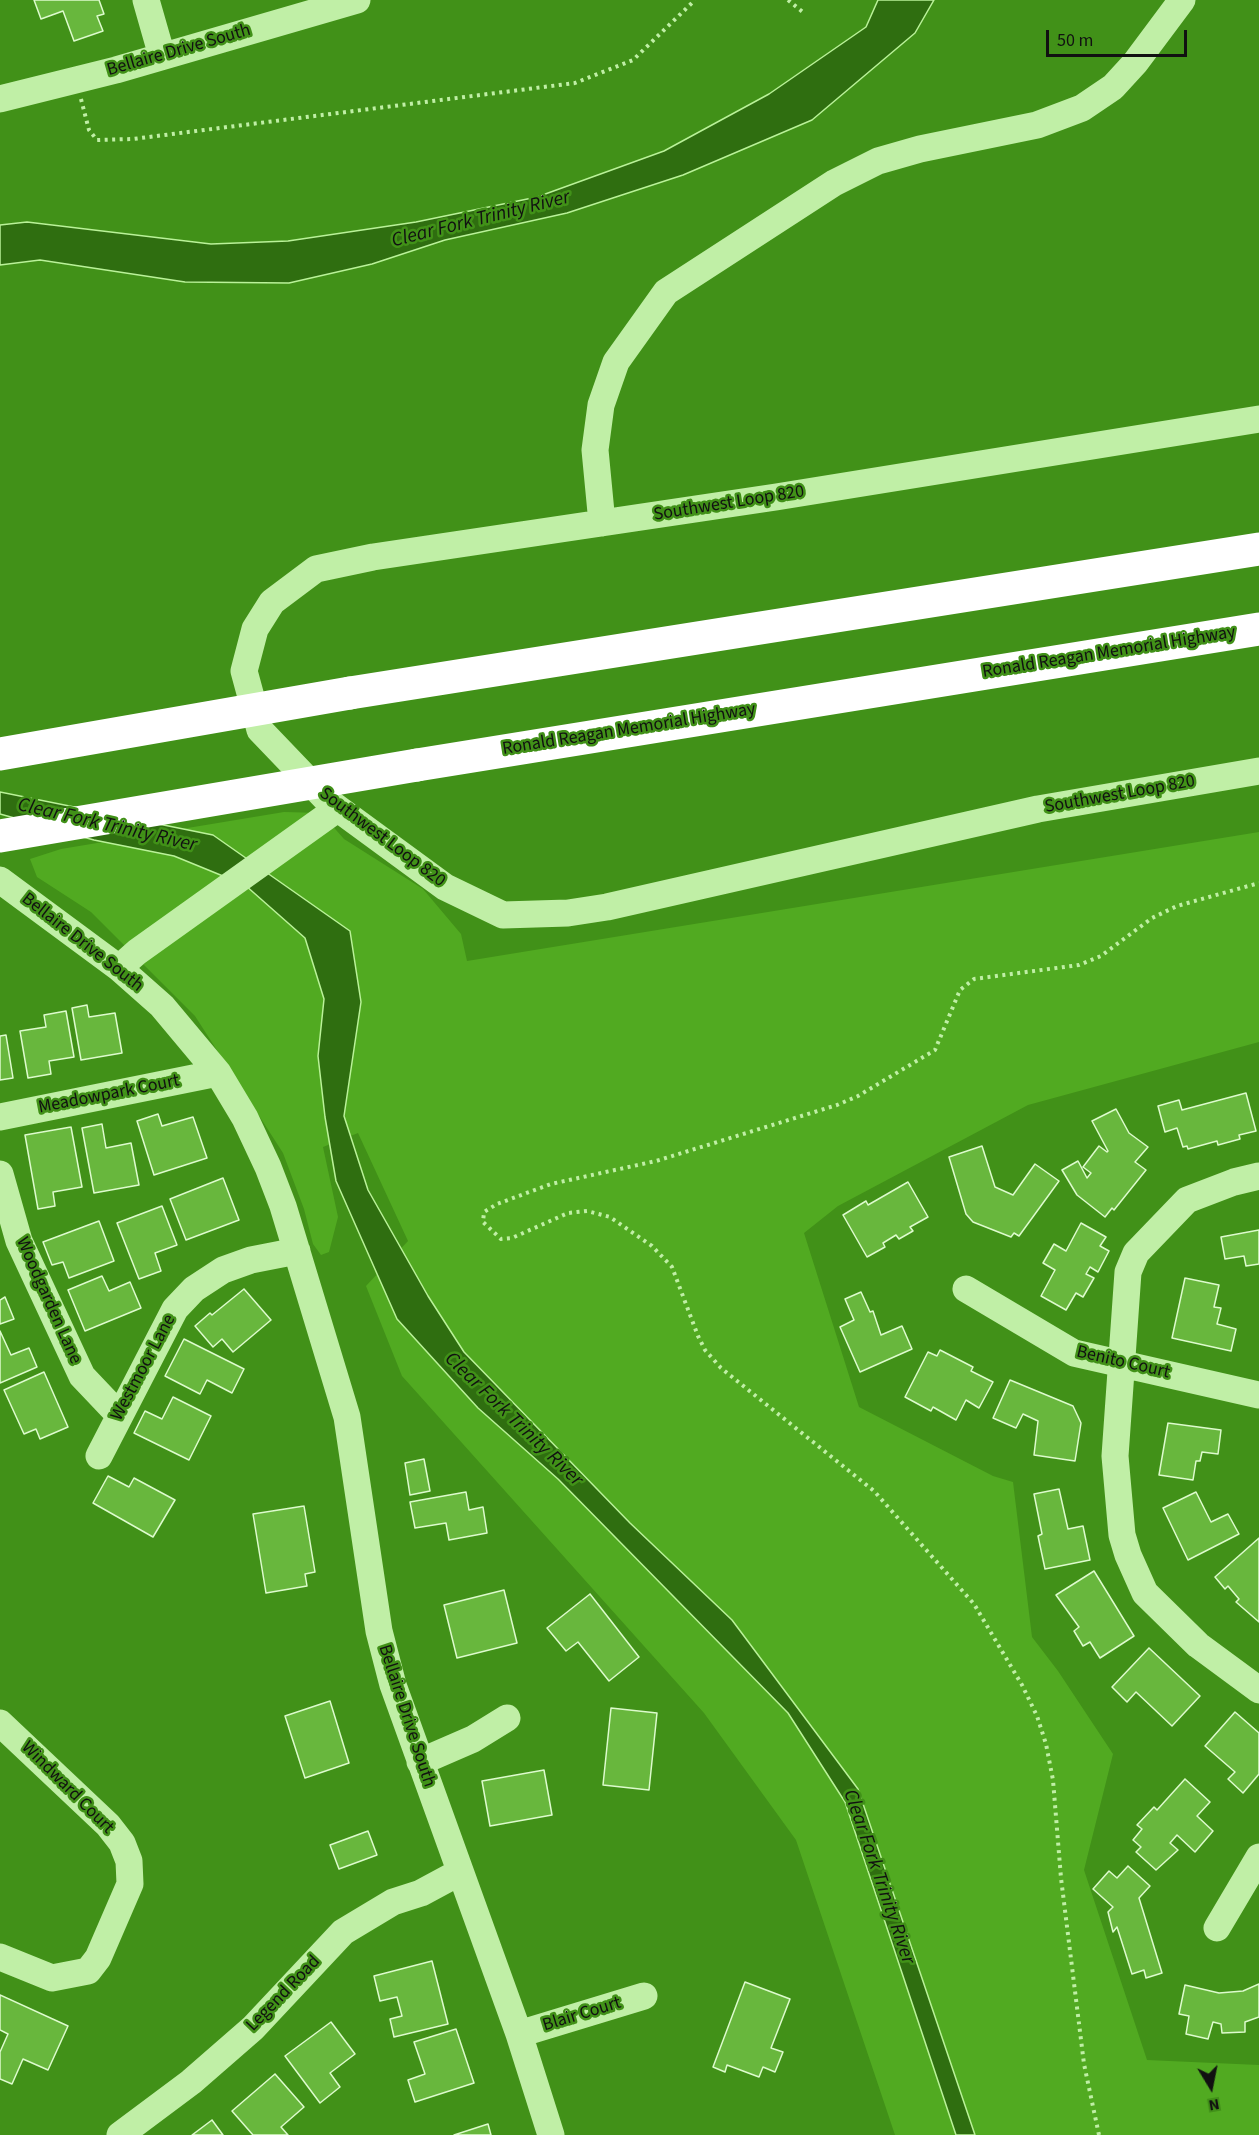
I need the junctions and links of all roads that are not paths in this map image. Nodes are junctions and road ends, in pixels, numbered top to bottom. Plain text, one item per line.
1 (146, 0) edge
2 (357, 0) edge
3 (1182, 0) edge
4 (162, 56) junction
5 (0, 99) edge
6 (1259, 419) edge
7 (602, 523) junction
8 (1259, 549) edge
9 (1259, 629) edge
10 (0, 754) edge
11 (1259, 771) edge
12 (337, 809) junction
13 (0, 836) edge
14 (0, 880) edge
15 (119, 968) junction
16 (218, 1073) junction
17 (0, 1118) edge
18 (0, 1174) edge
19 (1259, 1176) edge
20 (297, 1251) junction
21 (966, 1290) dead end
22 (1121, 1364) junction
23 (1259, 1395) edge
24 (119, 1415) junction
25 (99, 1456) dead end
26 (1259, 1690) edge
27 (507, 1718) dead end
28 (0, 1723) edge
29 (420, 1762) junction
30 (1259, 1857) edge
31 (460, 1872) junction
32 (1217, 1928) dead end
33 (0, 1957) edge
34 (645, 1996) dead end
35 (519, 2034) junction
36 (124, 2134) edge
37 (551, 2135) edge

1 - 4 street
2 - 4 street, Bellaire Drive South
3 - 7 street
4 - 5 street, Bellaire Drive South
6 - 7 street, Southwest Loop 820
7 - 12 street, Southwest Loop 820
8 - 10 highway, bridge
9 - 13 highway, Ronald Reagan Memorial Highway, bridge
11 - 12 street, Southwest Loop 820
12 - 15 street
14 - 15 street, Bellaire Drive South
15 - 16 street, Bellaire Drive South
16 - 17 street, Meadowpark Court
16 - 20 street, Bellaire Drive South
18 - 24 street, Woodgarden Lane
19 - 22 street
20 - 24 street, Westmoor Lane
20 - 29 street, Bellaire Drive South
21 - 22 street, Benito Court
22 - 23 street, Benito Court
22 - 26 street
24 - 25 street, Westmoor Lane
27 - 29 street
28 - 33 street, Windward Court
29 - 31 street, Bellaire Drive South
30 - 32 street
31 - 35 street, Bellaire Drive South
31 - 36 street, Legend Road
34 - 35 street, Blair Court
35 - 37 street, Bellaire Drive South

